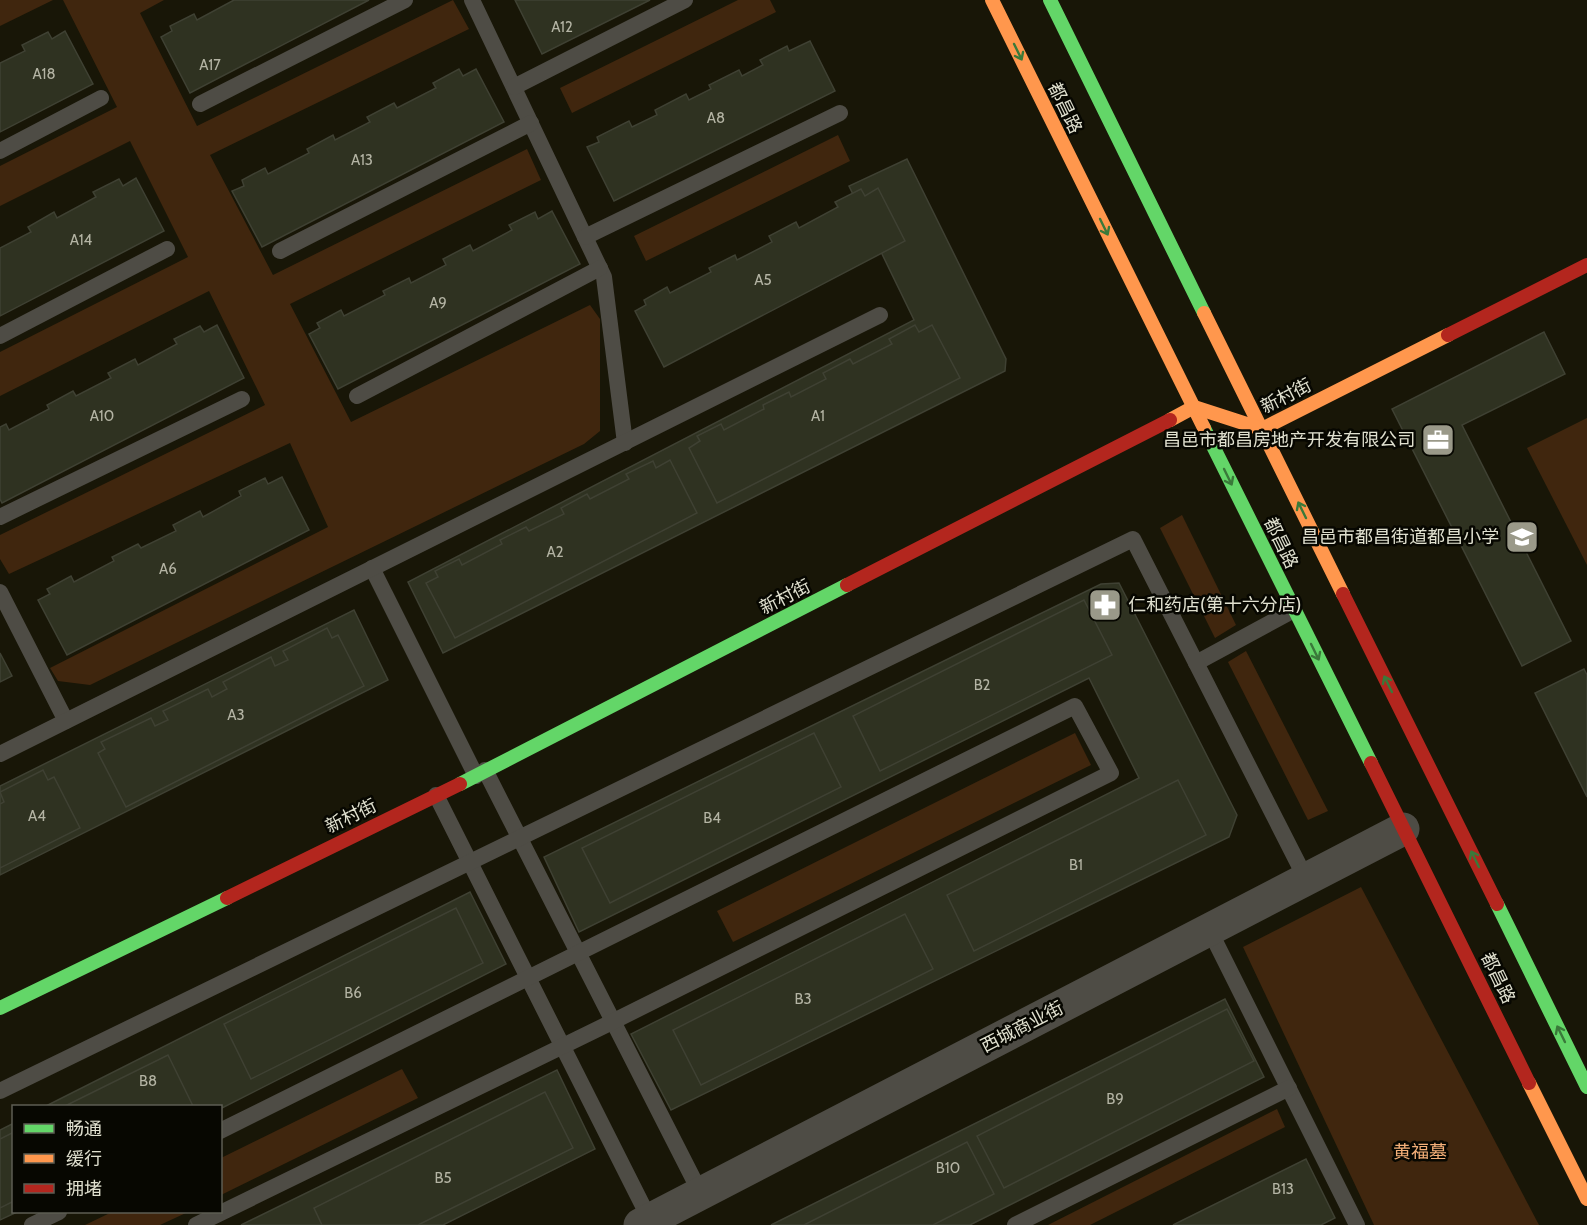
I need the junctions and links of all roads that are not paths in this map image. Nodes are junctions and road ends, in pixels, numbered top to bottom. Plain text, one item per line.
1 (405, 0) edge
2 (472, 0) edge
3 (685, 0) edge
4 (992, 0) edge
5 (1050, 0) edge
6 (514, 87) junction
7 (101, 98) dead end
8 (200, 104) dead end
9 (840, 113) dead end
10 (531, 123) junction
11 (0, 151) edge
12 (585, 237) junction
13 (167, 249) dead end
14 (280, 251) dead end
15 (1587, 265) edge
16 (600, 268) junction
17 (880, 315) dead end
18 (0, 336) edge
19 (357, 396) dead end
20 (242, 399) dead end
21 (1194, 408) junction
22 (1262, 429) junction
23 (625, 442) junction
24 (0, 517) edge
25 (372, 568) junction
26 (0, 592) edge
27 (1294, 609) junction
28 (1196, 663) junction
29 (66, 721) junction
30 (0, 754) edge
31 (481, 773) junction
32 (436, 795) junction
33 (1403, 829) junction
34 (520, 838) junction
35 (470, 862) junction
36 (1306, 879) junction
37 (1209, 929) junction
38 (579, 954) junction
39 (529, 978) junction
40 (0, 1008) edge
41 (613, 1022) junction
42 (563, 1047) junction
43 (1585, 1076) edge
44 (1289, 1088) junction
45 (0, 1091) edge
46 (222, 1130) edge
47 (701, 1194) junction
48 (1587, 1199) edge
49 (222, 1212) edge
50 (57, 1213) edge
51 (221, 1213) edge
52 (658, 1220) edge
53 (32, 1225) edge
54 (196, 1225) edge
55 (1015, 1225) edge
56 (1357, 1225) edge

1 - 8 lane
2 - 6 lane
3 - 6 lane
4 -> 21 main road, 都昌路
5 - 22 main road, 都昌路
6 - 10 lane
7 - 11 lane
9 - 12 lane
10 - 12 lane
10 - 14 lane
12 - 16 lane
13 - 18 lane
15 - 22 main road, 新村街
16 - 19 lane
16 - 23 lane
17 - 23 lane
20 - 24 lane
21 - 22 main road, 新村街
21 -> 27 main road, 都昌路
21 - 31 main road, 新村街
43 -> 22 main road, 都昌路
23 - 25 lane
25 - 29 lane
25 - 31 lane
26 - 29 lane
27 - 28 lane
27 -> 33 main road, 都昌路
28 - 34 lane
28 - 36 lane
29 - 30 lane
31 - 32 main road, 新村街
31 - 34 lane
32 - 35 lane
32 - 40 main road, 新村街
33 - 36 street, 西城商业街
33 - 48 main road, 都昌路
34 - 35 lane
34 - 38 lane
35 - 39 lane
35 - 45 lane
36 - 37 street, 西城商业街
37 - 44 lane
37 - 47 street, 西城商业街
38 - 39 lane
38 - 41 lane
38 - 41 lane
39 - 42 lane
39 - 46 lane
41 - 42 lane
41 - 47 lane
42 - 49 lane
42 - 52 lane
44 - 55 lane
44 - 56 lane
47 - 52 street, 西城商业街
50 - 53 lane
51 - 54 lane

